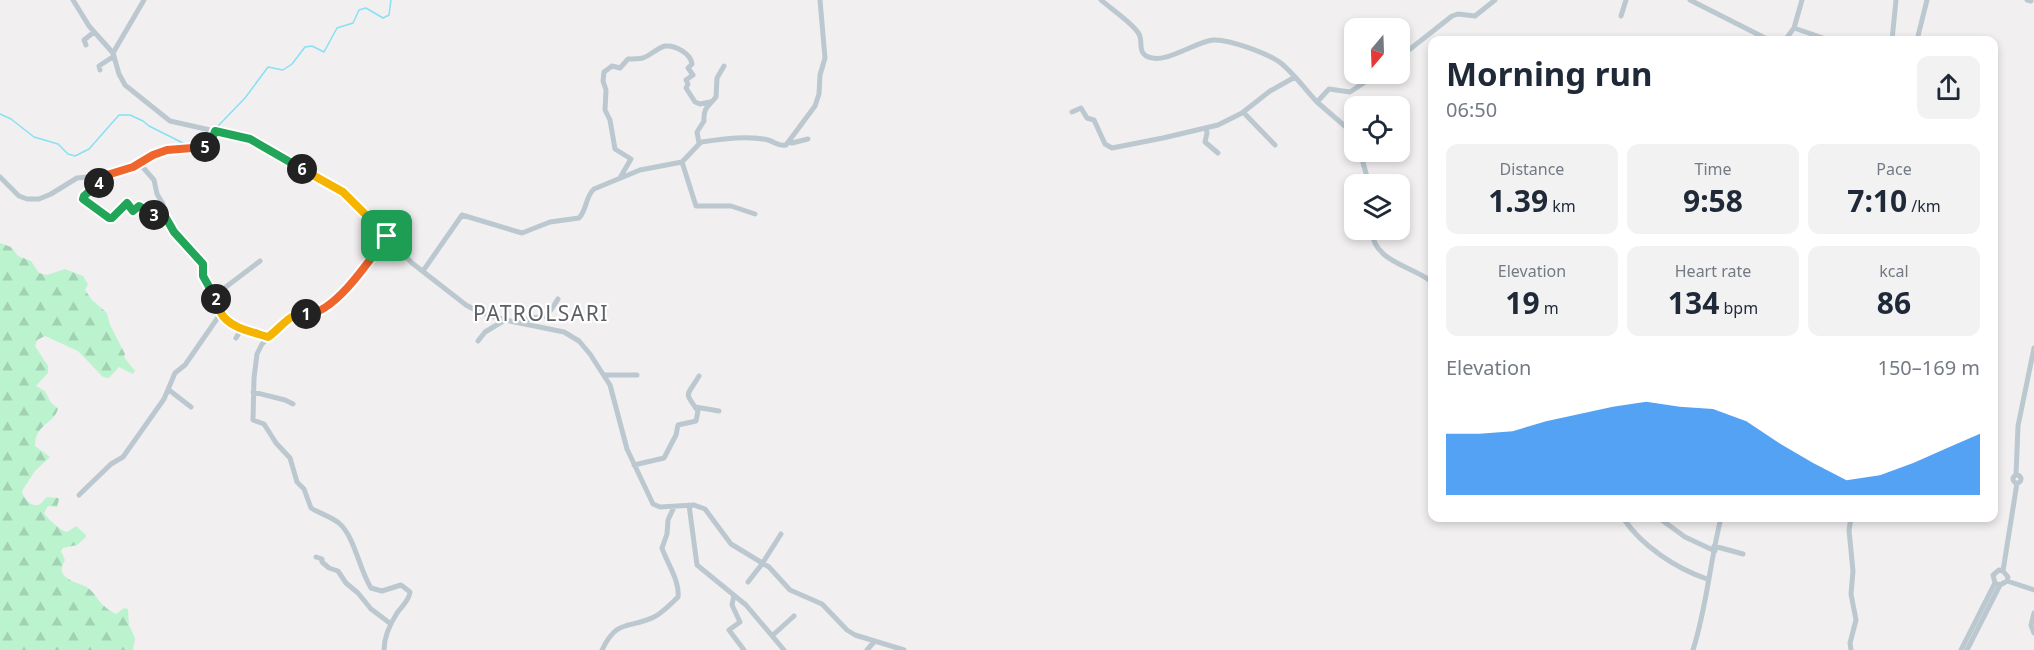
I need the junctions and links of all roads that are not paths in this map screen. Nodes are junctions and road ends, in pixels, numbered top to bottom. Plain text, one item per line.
1 (73, 0) edge
2 (144, 0) edge
3 (820, 0) edge
4 (1101, 0) edge
5 (1495, 0) edge
6 (1626, 0) edge
7 (1690, 0) edge
8 (1802, 0) edge
9 (1896, 0) edge
10 (1927, 0) edge
11 (1621, 16) dead end
12 (1794, 28) junction
13 (94, 32) junction
14 (1761, 36) edge
15 (1788, 36) edge
16 (1817, 36) edge
17 (1892, 36) edge
18 (1918, 36) edge
19 (86, 45) dead end
20 (1410, 49) edge
21 (113, 55) junction
22 (724, 66) dead end
23 (100, 70) dead end
24 (1295, 77) junction
25 (1362, 84) edge
26 (710, 102) junction
27 (1317, 102) junction
28 (1072, 112) dead end
29 (1243, 112) junction
30 (1344, 125) edge
31 (1206, 128) junction
32 (211, 134) junction
33 (808, 139) dead end
34 (788, 142) junction
35 (699, 143) junction
36 (1275, 145) dead end
37 (1218, 153) dead end
38 (682, 162) junction
39 (140, 164) junction
40 (107, 175) junction
41 (0, 177) edge
42 (620, 178) junction
43 (162, 211) junction
44 (755, 214) dead end
45 (387, 236) junction
46 (1373, 240) edge
47 (260, 261) dead end
48 (423, 271) junction
49 (1428, 280) edge
50 (214, 296) junction
51 (558, 299) dead end
52 (221, 313) junction
53 (505, 320) junction
54 (526, 324) junction
55 (242, 328) junction
56 (268, 337) junction
57 (236, 338) dead end
58 (478, 341) dead end
59 (2034, 348) edge
60 (604, 375) junction
61 (637, 375) dead end
62 (699, 376) dead end
63 (169, 390) junction
64 (253, 392) junction
65 (292, 404) dead end
66 (191, 407) dead end
67 (695, 407) junction
68 (719, 411) dead end
69 (634, 465) junction
70 (79, 495) dead end
71 (689, 505) junction
72 (674, 507) junction
73 (1626, 522) edge
74 (1664, 522) edge
75 (1720, 522) edge
76 (1850, 522) edge
77 (781, 534) dead end
78 (1714, 548) junction
79 (1743, 554) dead end
80 (316, 557) dead end
81 (762, 564) junction
82 (2003, 571) junction
83 (1707, 579) junction
84 (2007, 581) junction
85 (748, 582) dead end
86 (1997, 584) junction
87 (2034, 590) edge
88 (734, 595) junction
89 (2034, 613) edge
90 (794, 616) dead end
91 (1979, 621) junction
92 (392, 624) junction
93 (2034, 633) edge
94 (773, 635) junction
95 (874, 642) junction
96 (384, 650) edge
97 (602, 650) edge
98 (744, 650) edge
99 (784, 650) edge
100 (867, 650) edge
101 (904, 650) edge
102 (1693, 650) edge
103 (1851, 650) edge
104 (1961, 650) edge
105 (1967, 650) edge

1 - 13 street
2 - 21 street
3 - 34 street
4 - 24 street
5 - 20 street
6 - 11 street
7 - 14 street
8 - 12 street
9 - 17 street
10 - 18 street
12 - 15 street
12 - 16 street
13 - 19 street
13 - 21 street
21 - 23 street
21 - 32 street
22 - 26 street
24 - 27 street
24 - 29 street
25 - 27 street
26 - 35 street
26 - 42 street
27 - 30 street
28 - 31 street
29 - 31 street
29 - 36 street
31 - 37 street
32 - 39 street
32 - 45 street
33 - 34 street
34 - 35 street
35 - 38 street
38 - 42 street
38 - 44 street
39 - 40 street
39 - 43 street
40 - 41 street
40 - 43 street
42 - 48 street
43 - 50 street
45 - 48 street
45 - 56 street
46 - 49 street
47 - 50 street
48 - 53 street
50 - 52 street
51 - 54 street
52 - 55 street
52 - 63 street
53 - 54 street
53 - 58 street
54 - 60 street
55 - 56 street
55 - 57 street
56 - 64 street
59 - 82 street
60 - 61 street
60 - 69 street
62 - 67 street
63 - 66 street
63 - 70 street
64 - 65 street
64 - 92 street
67 - 68 street
67 - 69 street
69 - 72 street
71 - 72 street
71 - 81 street
71 - 88 street
72 - 97 street
73 - 83 street
74 - 78 street
75 - 78 street
76 - 103 street
77 - 81 street
78 - 79 street
78 - 83 street
80 - 92 street
81 - 85 street
81 - 95 street
82 - 84 street
82 - 86 street
83 - 102 street
84 - 86 street
84 - 87 street
86 - 91 street
88 - 94 street
88 - 98 street
89 - 93 street
90 - 94 street
91 - 104 street
91 - 105 street
92 - 96 street
94 - 99 street
95 - 100 street
95 - 101 street

